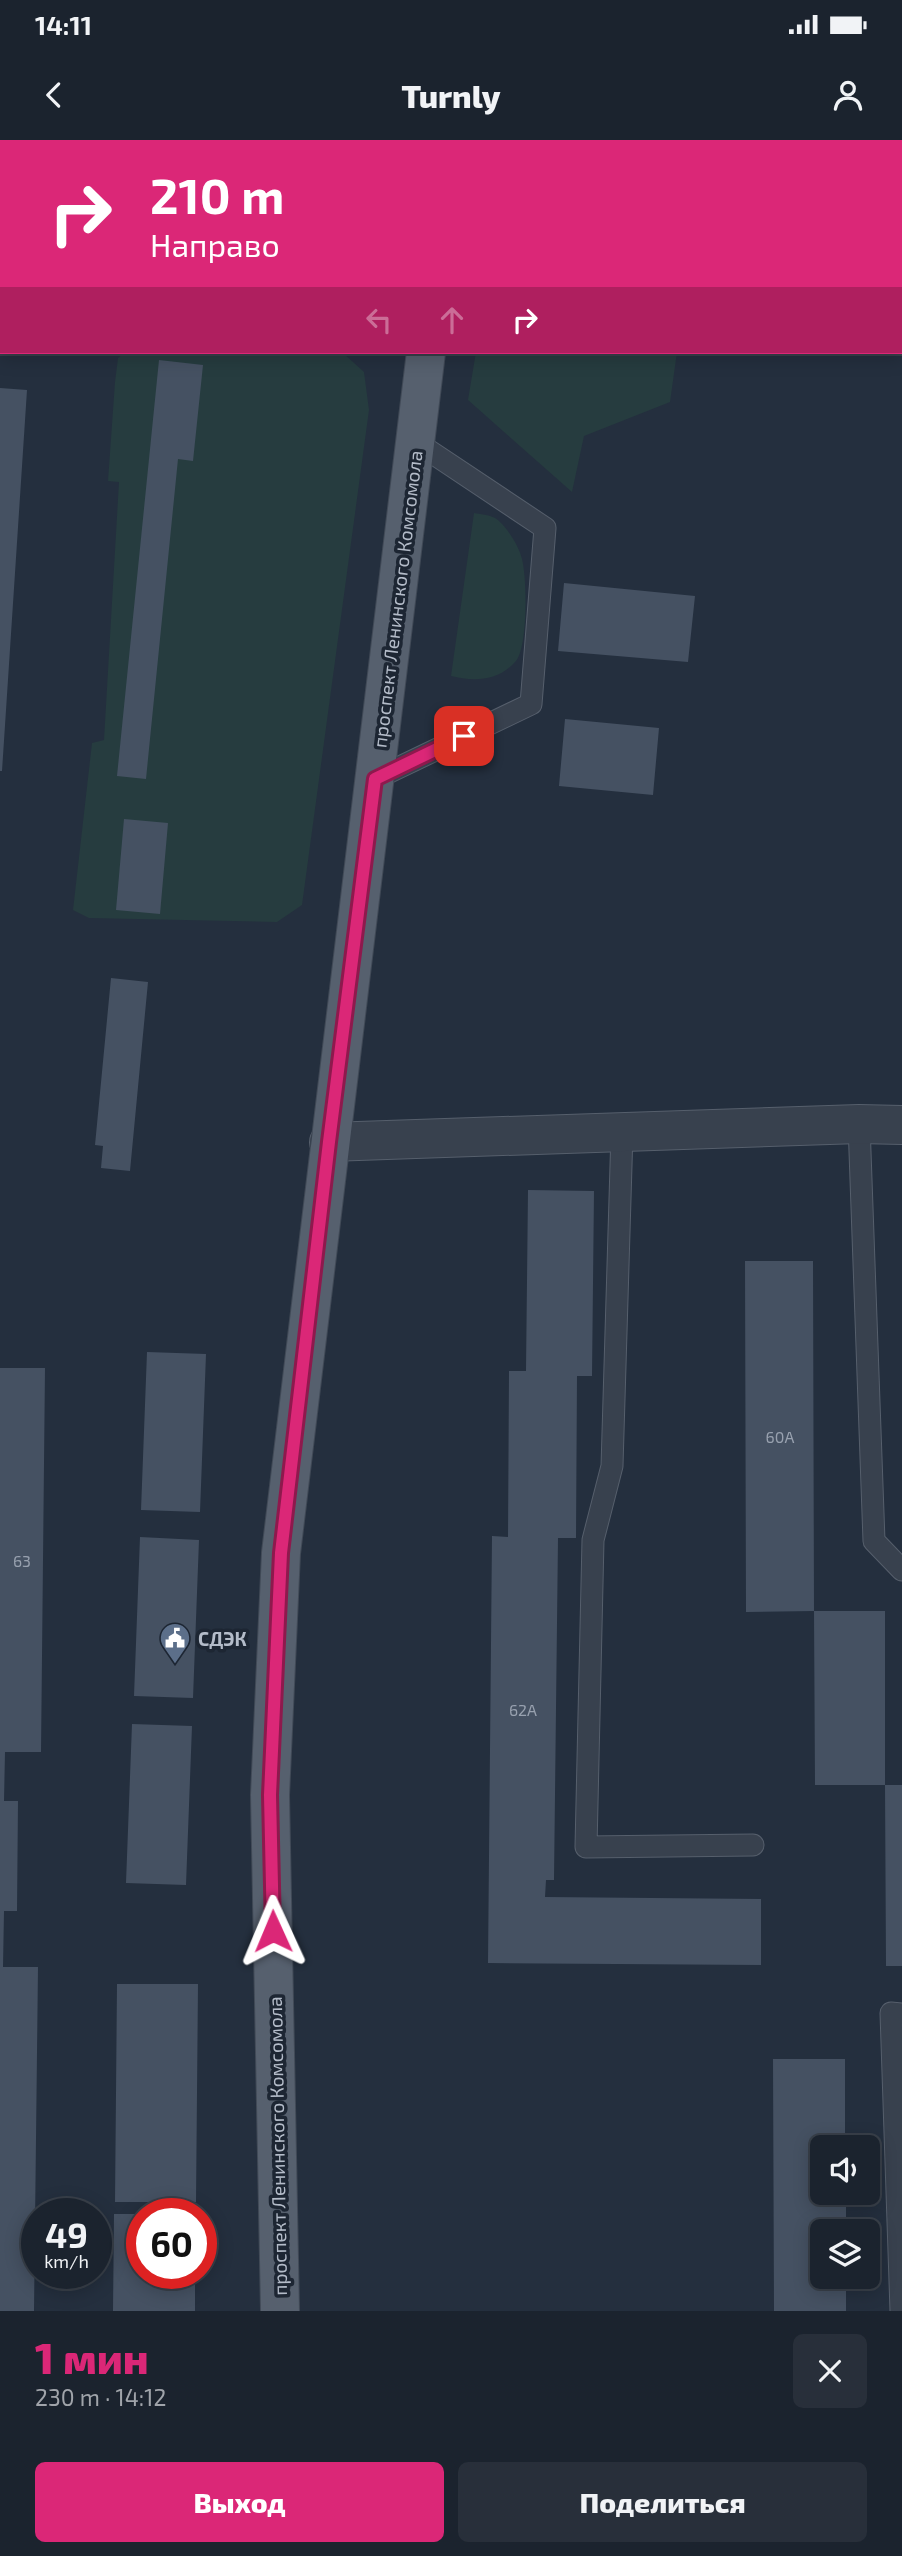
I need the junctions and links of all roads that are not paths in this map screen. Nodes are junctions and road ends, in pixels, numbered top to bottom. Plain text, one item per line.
1 (426, 354) edge
2 (416, 442) junction
3 (375, 779) junction
4 (859, 1124) junction
5 (902, 1125) edge
6 (622, 1132) junction
7 (329, 1142) junction
8 (902, 1570) edge
9 (753, 1845) dead end
10 (902, 2014) edge
11 (280, 2311) edge
12 (901, 2311) edge

1 - 2 main road, проспект Ленинского Комсомола
2 - 3 main road, проспект Ленинского Комсомола
2 - 3 lane
3 - 7 main road, проспект Ленинского Комсомола
4 - 5 street
4 - 6 street
4 - 8 lane
6 - 7 street
6 - 9 lane
7 - 11 main road, проспект Ленинского Комсомола
10 - 12 lane

